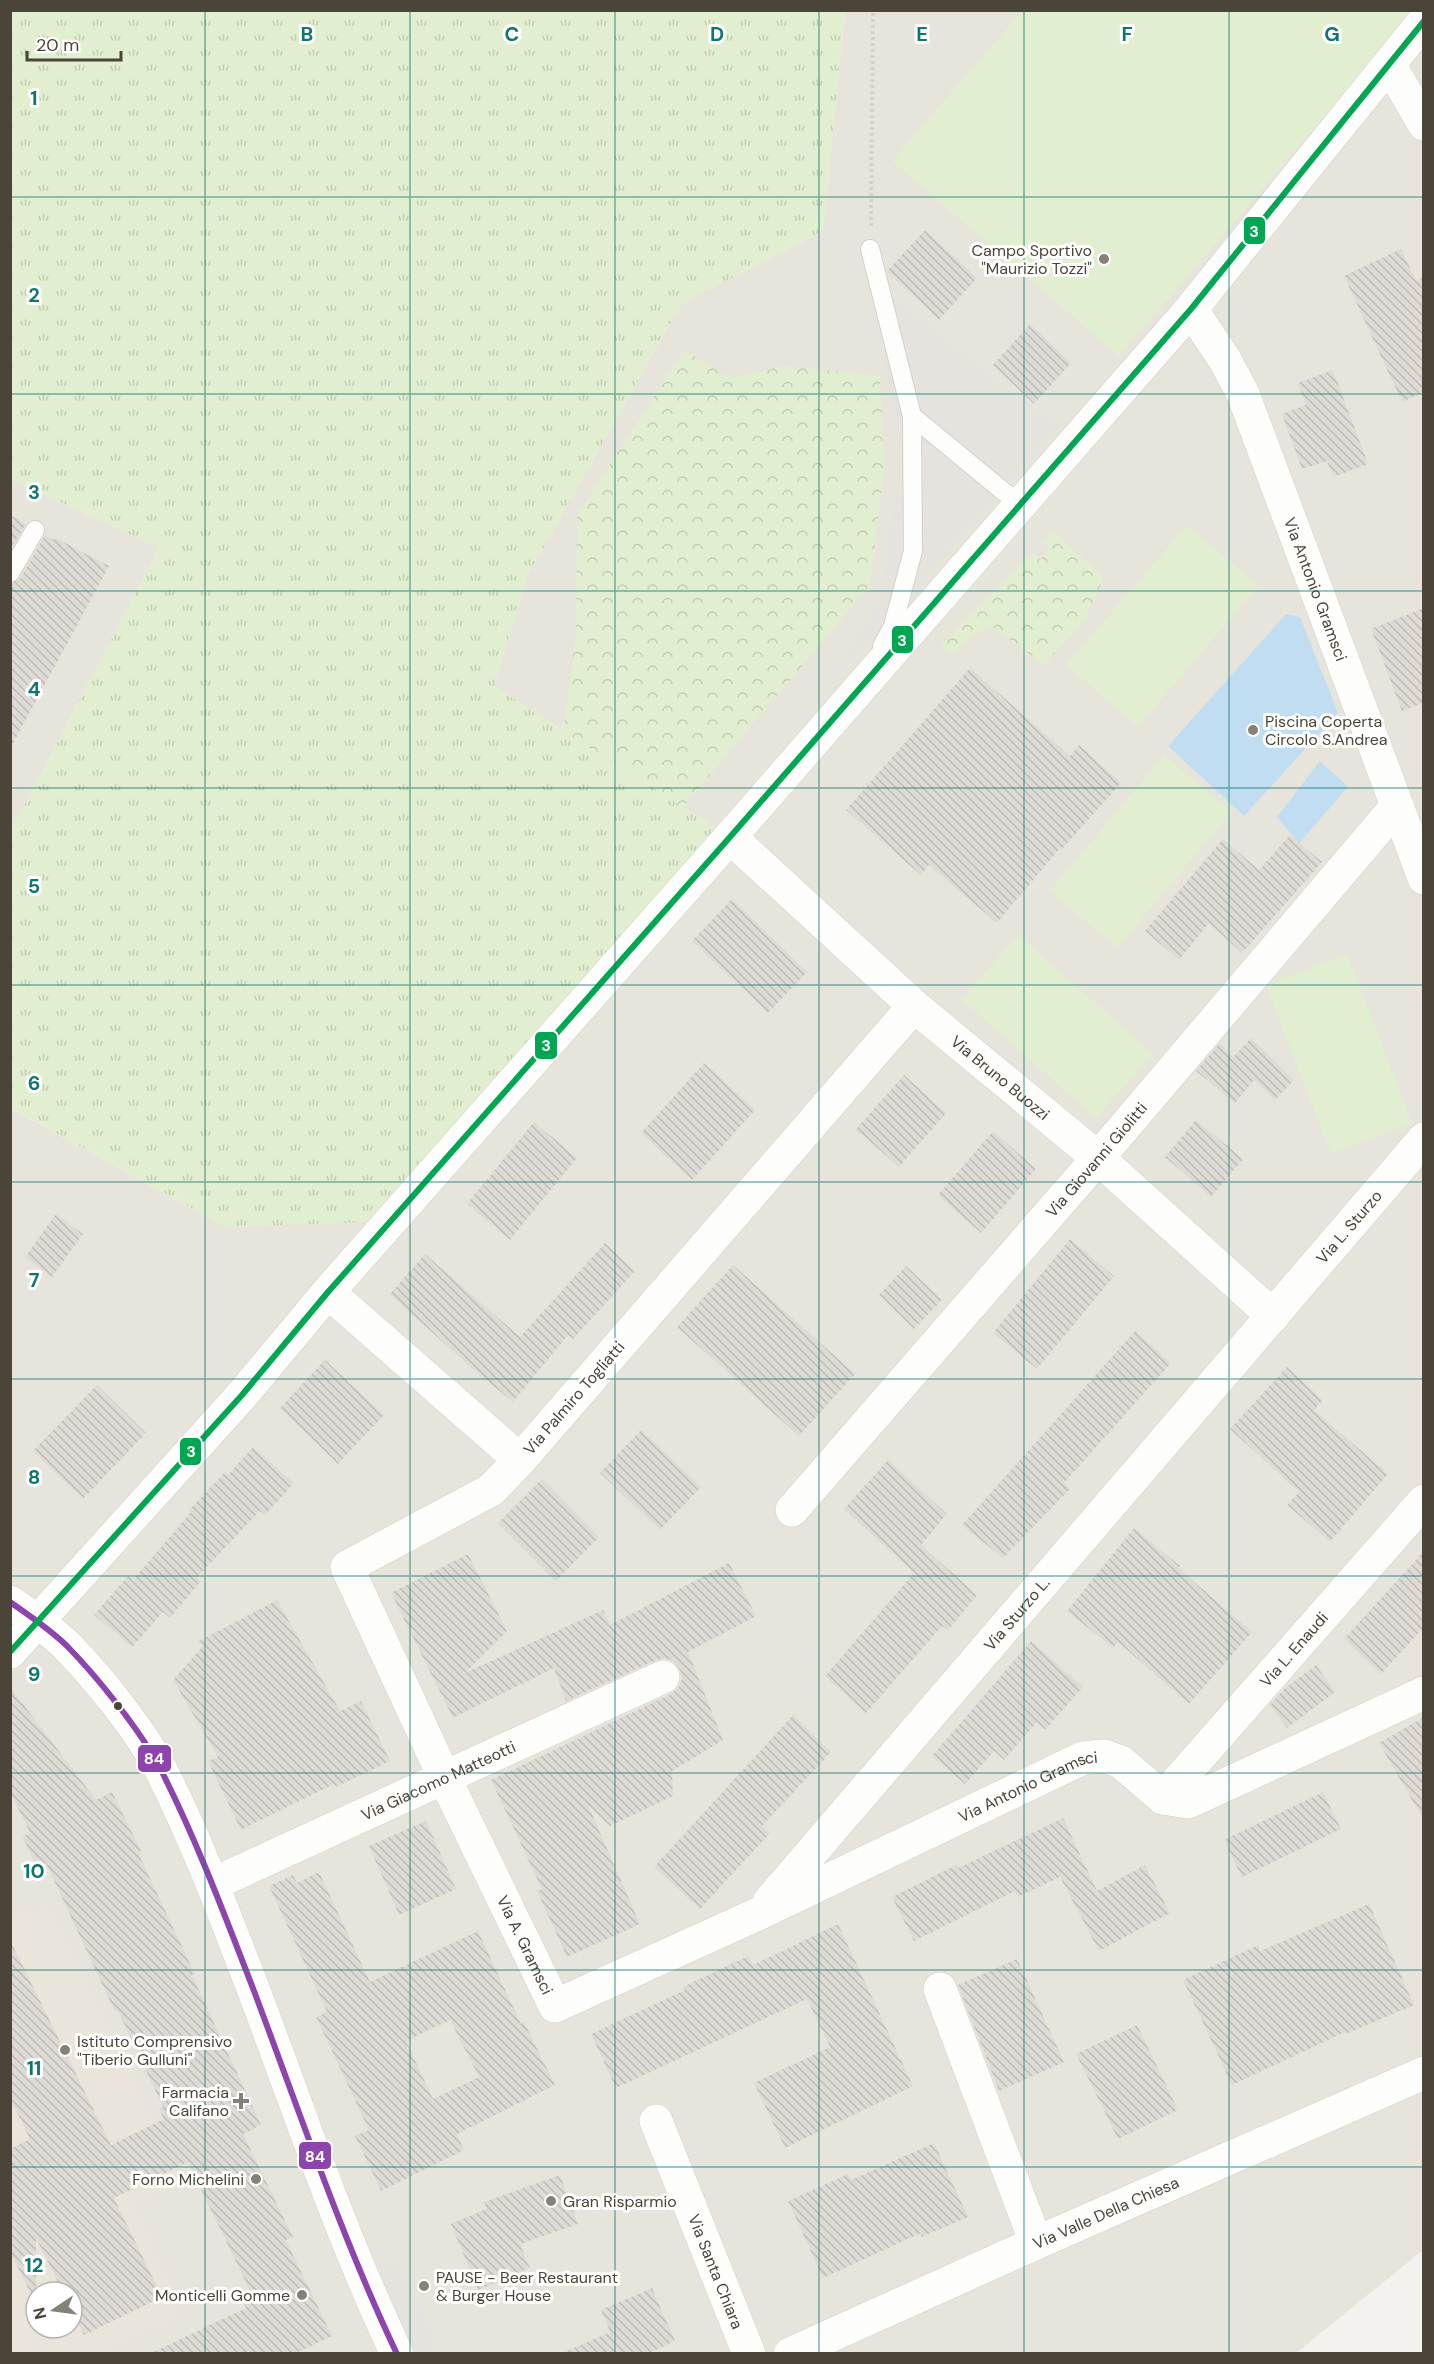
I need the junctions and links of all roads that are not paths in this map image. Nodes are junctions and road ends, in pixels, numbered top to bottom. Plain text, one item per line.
1 (1424, 21) edge
2 (1389, 64) junction
3 (1424, 124) edge
4 (870, 249) road end
5 (1191, 309) junction
6 (912, 416) junction
7 (1020, 505) junction
8 (35, 530) dead end
9 (10, 573) edge
10 (854, 695) junction
11 (1397, 806) junction
12 (730, 837) junction
13 (1424, 878) edge
14 (914, 1006) junction
15 (1424, 1139) edge
16 (1098, 1158) junction
17 (327, 1292) junction
18 (1273, 1316) junction
19 (520, 1460) junction
20 (1424, 1501) edge
21 (792, 1510) dead end
22 (10, 1602) edge
23 (39, 1622) junction
24 (10, 1652) edge
25 (663, 1677) dead end
26 (1424, 1693) edge
27 (445, 1779) junction
28 (1163, 1798) junction
29 (213, 1884) junction
30 (760, 1913) junction
31 (940, 1989) dead end
32 (1424, 2073) edge
33 (656, 2121) dead end
34 (1036, 2242) junction
35 (397, 2354) edge
36 (749, 2354) edge
37 (790, 2354) edge

1 - 2 street
2 - 3 street
2 - 5 street
4 - 6 lane
5 - 7 street
5 - 11 street, Via Antonio Gramsci
6 - 7 lane
6 - 10 lane
7 - 10 street
8 - 9 lane
10 - 12 street
11 - 13 street, Via Antonio Gramsci
11 - 16 street, Via Giovanni Giolitti
12 - 14 street, Via Bruno Buozzi
12 - 17 street
14 - 16 street, Via Bruno Buozzi
14 - 19 street, Via Palmiro Togliatti
15 - 18 street, Via L. Sturzo
16 - 18 street, Via Bruno Buozzi
16 - 21 street, Via Giovanni Giolitti
17 - 19 street
17 - 23 street
18 - 30 street, Via Sturzo L.
19 - 27 street, Via Palmiro Togliatti
20 - 28 street, Via L. Enaudi
22 - 23 street
23 - 24 street
23 - 29 street
25 - 27 street, Via Giacomo Matteotti
26 - 28 street
27 - 29 street, Via Giacomo Matteotti
27 - 30 street, Via A. Gramsci
28 - 30 street, Via Antonio Gramsci
29 - 35 street
31 - 34 street
32 - 34 street, Via Valle Della Chiesa
33 - 36 street, Via Santa Chiara
34 - 37 street, Via Valle Della Chiesa

